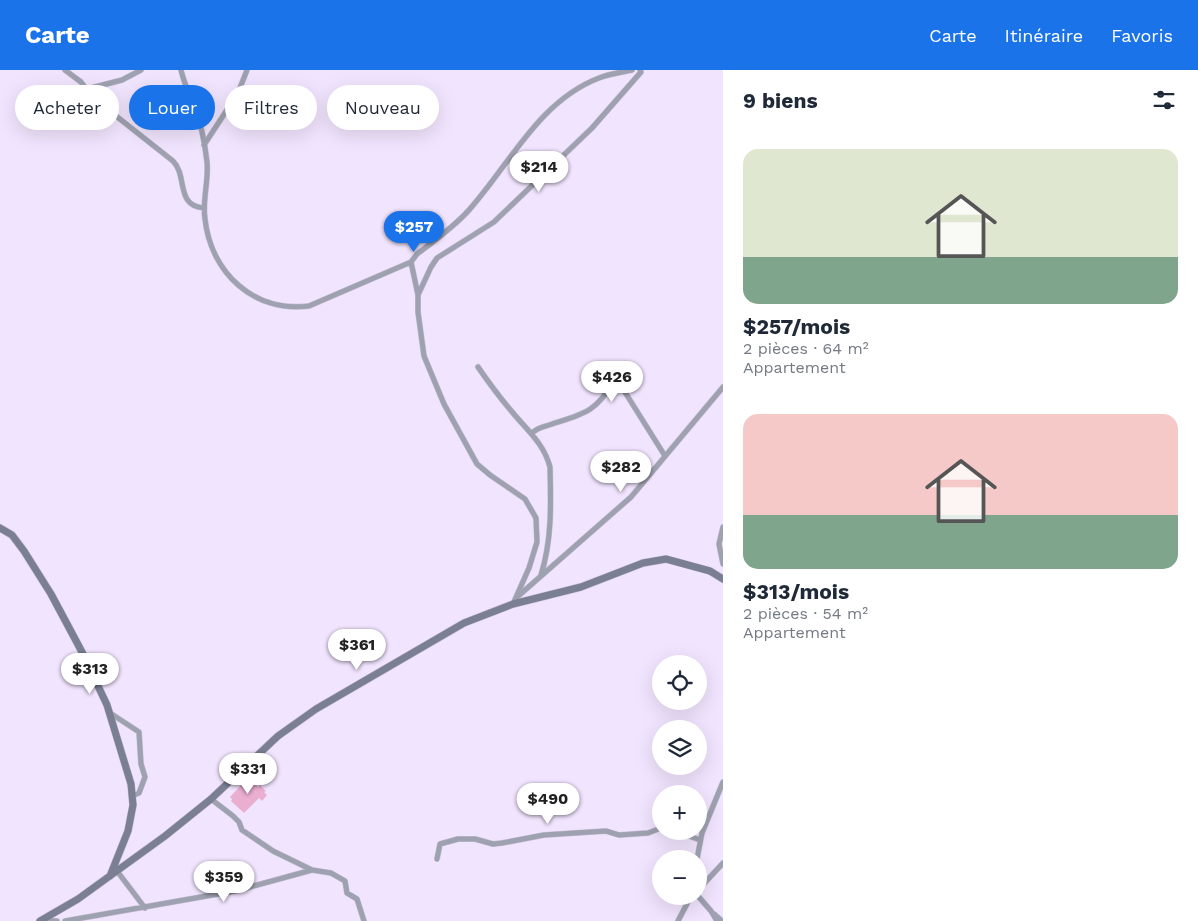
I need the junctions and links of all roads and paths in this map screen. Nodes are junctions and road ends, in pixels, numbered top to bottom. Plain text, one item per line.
1 (65, 70) edge
2 (141, 70) edge
3 (181, 70) edge
4 (247, 70) edge
5 (632, 70) edge
6 (640, 70) edge
7 (83, 85) edge
8 (103, 85) edge
9 (119, 118) edge
10 (204, 145) junction
11 (204, 208) junction
12 (411, 262) junction
13 (418, 295) junction
14 (478, 367) dead end
15 (723, 388) edge
16 (532, 433) junction
17 (665, 456) junction
18 (0, 528) edge
19 (723, 528) edge
20 (723, 564) edge
21 (541, 576) junction
22 (723, 579) edge
23 (515, 601) junction
24 (110, 714) junction
25 (723, 782) edge
26 (132, 796) junction
27 (211, 799) junction
28 (707, 822) edge
29 (652, 831) edge
30 (700, 840) edge
31 (698, 850) edge
32 (437, 859) dead end
33 (723, 864) edge
34 (312, 870) junction
35 (117, 871) junction
36 (110, 876) junction
37 (707, 881) edge
38 (686, 905) edge
39 (706, 905) edge
40 (145, 908) junction
41 (714, 914) junction
42 (41, 920) edge
43 (58, 921) edge
44 (65, 921) edge
45 (364, 921) edge
46 (678, 921) edge
47 (717, 921) edge
48 (722, 921) edge

1 - 7 street
2 - 8 street
3 - 10 street
4 - 10 street
5 - 12 street
6 - 13 street
9 - 11 street
10 - 11 street
11 - 12 street
12 - 13 street
13 - 23 street
14 - 16 street
15 - 17 street
16 - 17 street
16 - 21 street
17 - 21 street
18 - 24 main road
19 - 20 street
21 - 23 street
22 - 23 main road
23 - 27 main road
24 - 26 main road
24 - 26 street
25 - 28 street
26 - 36 main road
27 - 34 street
27 - 35 main road
29 - 32 street
30 - 31 street
33 - 37 street
34 - 40 street
34 - 45 street
35 - 36 main road
35 - 40 street
36 - 42 main road
38 - 46 street
39 - 41 street
40 - 44 street
41 - 47 street
41 - 48 street
42 - 43 street

